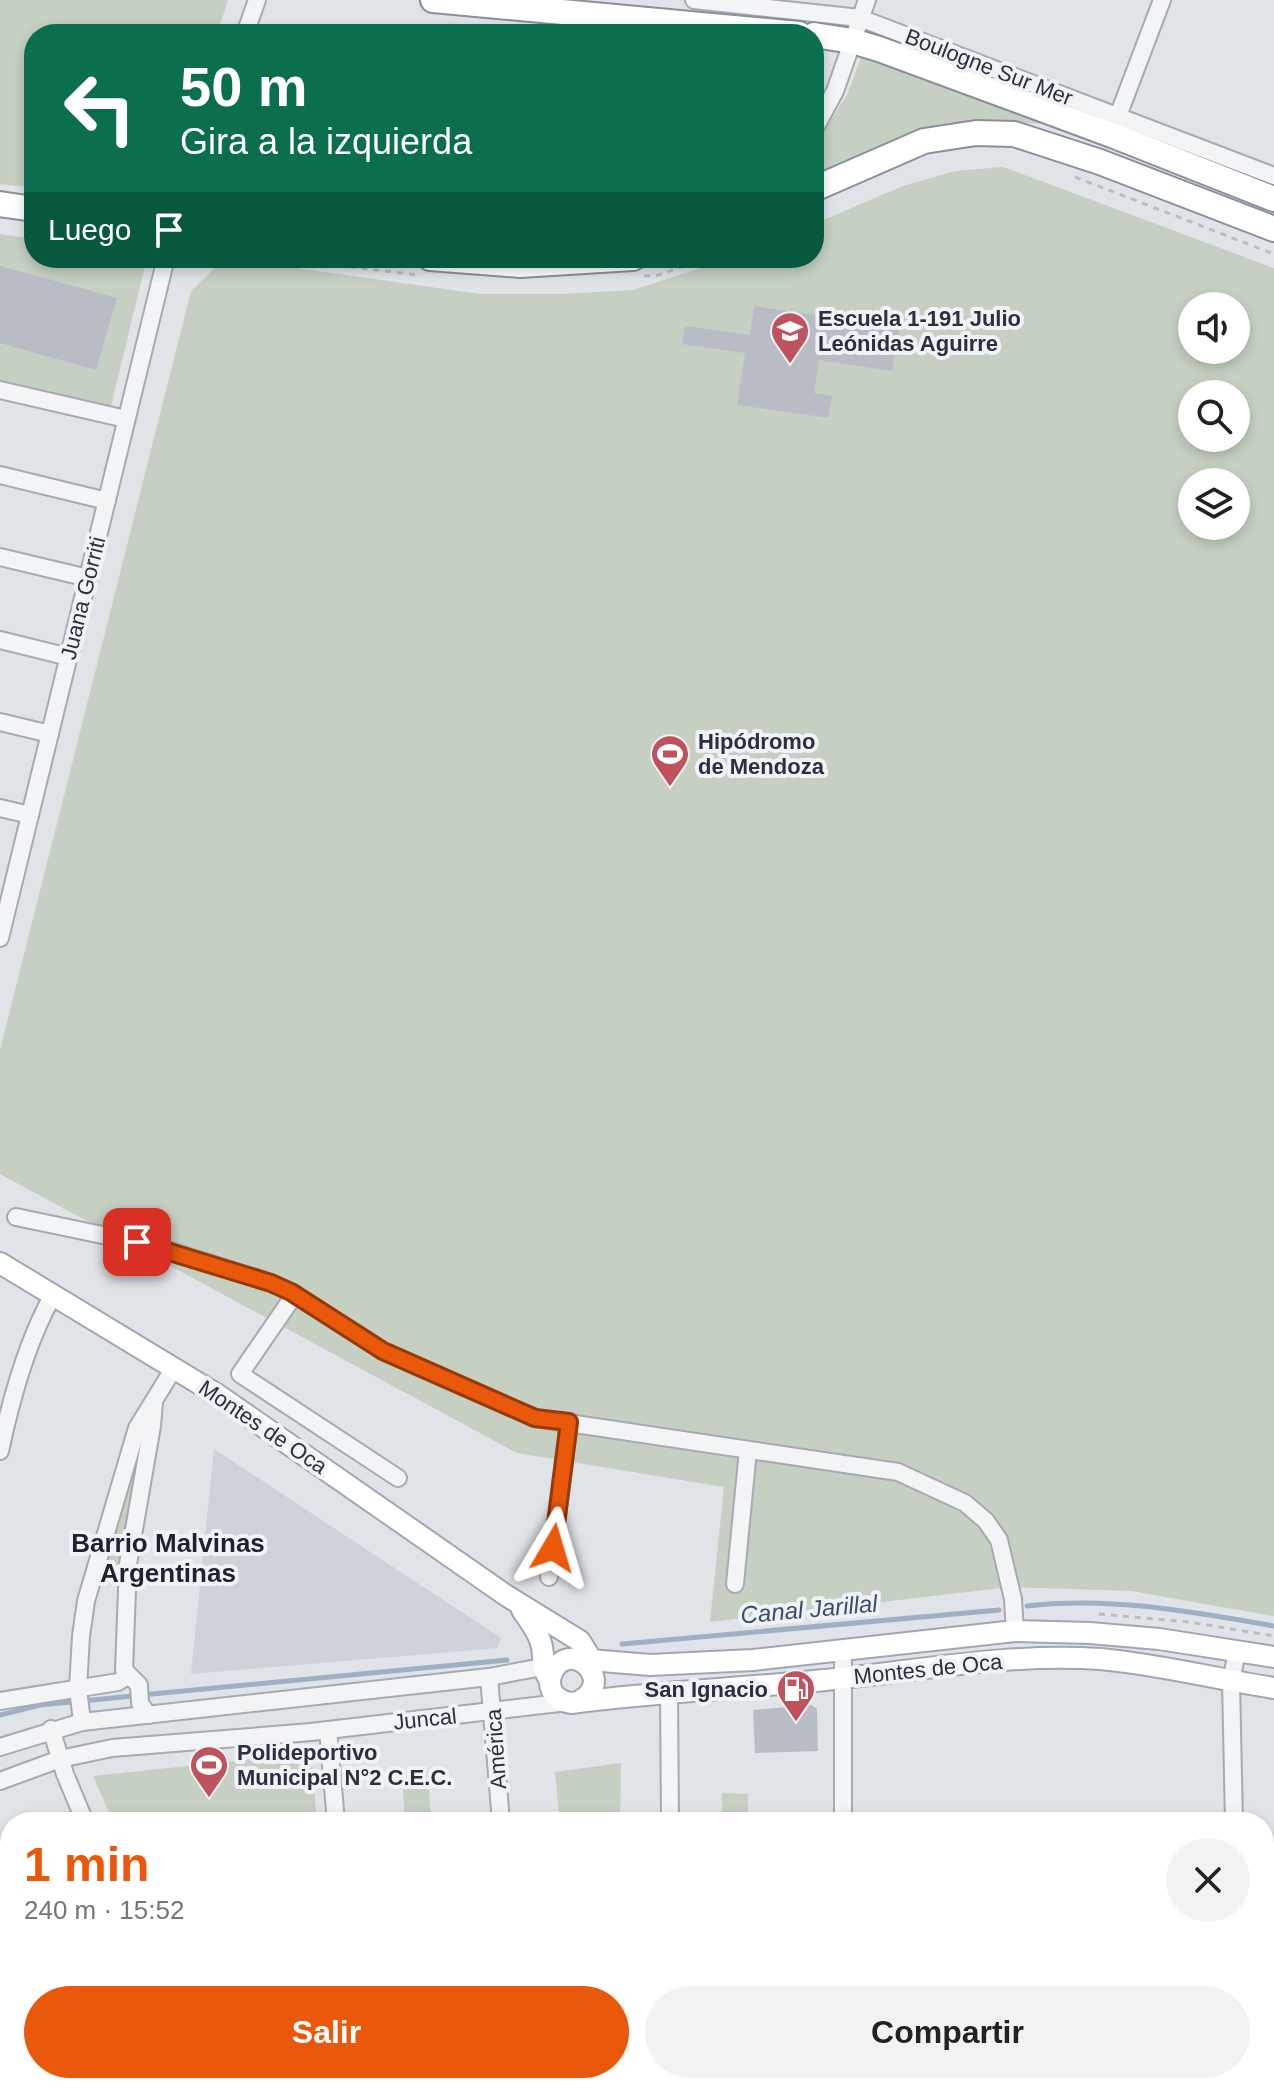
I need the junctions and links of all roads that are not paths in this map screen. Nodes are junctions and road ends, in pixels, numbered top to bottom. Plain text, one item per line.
1 (257, 0) edge
2 (433, 0) edge
3 (694, 0) edge
4 (867, 0) edge
5 (1162, 0) edge
6 (249, 24) edge
7 (691, 24) edge
8 (824, 24) edge
9 (824, 24) edge
10 (856, 30) junction
11 (824, 34) edge
12 (824, 111) edge
13 (1115, 125) junction
14 (1274, 176) edge
15 (824, 184) edge
16 (1274, 199) edge
17 (0, 204) edge
18 (24, 208) edge
19 (1274, 229) edge
20 (164, 268) edge
21 (0, 390) edge
22 (126, 419) junction
23 (0, 475) edge
24 (107, 501) junction
25 (0, 557) edge
26 (88, 578) junction
27 (0, 640) edge
28 (69, 657) junction
29 (0, 722) edge
30 (50, 734) junction
31 (0, 808) edge
32 (30, 815) junction
33 (6, 888) edge
34 (0, 938) edge
35 (16, 1217) dead end
36 (0, 1263) edge
37 (295, 1294) junction
38 (53, 1295) junction
39 (174, 1368) junction
40 (154, 1400) junction
41 (3, 1420) edge
42 (569, 1422) junction
43 (748, 1450) junction
44 (0, 1451) edge
45 (398, 1478) dead end
46 (549, 1577) dead end
47 (735, 1584) dead end
48 (518, 1604) junction
49 (1015, 1631) junction
50 (843, 1651) junction
51 (1237, 1651) junction
52 (1274, 1657) edge
53 (568, 1667) junction
54 (128, 1676) junction
55 (489, 1677) junction
56 (843, 1678) junction
57 (1231, 1682) junction
58 (78, 1688) junction
59 (1274, 1688) edge
60 (669, 1694) junction
61 (0, 1701) edge
62 (574, 1701) junction
63 (493, 1712) junction
64 (148, 1715) junction
65 (82, 1722) junction
66 (51, 1729) junction
67 (328, 1730) junction
68 (0, 1747) edge
69 (60, 1759) junction
70 (0, 1781) edge
71 (81, 1812) edge
72 (335, 1812) edge
73 (500, 1812) edge
74 (670, 1812) edge
75 (843, 1812) edge
76 (1234, 1812) edge

1 - 6 street
2 - 7 highway
3 - 9 street, Boulogne Sur Mer
4 - 10 street
5 - 13 street
8 - 10 street, Boulogne Sur Mer
10 - 11 highway, Boulogne Sur Mer
10 - 12 street
10 - 13 highway, Boulogne Sur Mer
13 - 14 street, Boulogne Sur Mer
13 - 16 highway
15 - 19 highway
17 - 18 highway
20 - 22 street, Juana Gorriti
21 - 22 street
22 - 24 street, Juana Gorriti
23 - 24 street
24 - 26 street, Juana Gorriti
25 - 26 street
26 - 28 street, Juana Gorriti
27 - 28 street
28 - 30 street, Juana Gorriti
29 - 30 street
30 - 32 street, Juana Gorriti
31 - 32 street
32 - 33 street, Juana Gorriti
33 - 34 street, Juana Gorriti
35 - 37 street
36 - 38 main road, Montes de Oca
37 - 42 street
37 - 45 street
38 - 39 main road, Montes de Oca
38 - 41 street
39 - 40 street
39 - 48 main road, Montes de Oca
40 - 54 street
40 - 58 street
41 - 44 street
42 - 43 street
42 - 46 street
43 - 47 street
43 - 49 street
48 - 53 main road, Montes de Oca
48 - 53 main road, Montes de Oca
49 - 50 main road, Montes de Oca
49 - 51 main road, Montes de Oca
50 - 53 main road, Montes de Oca
50 - 56 street
51 - 52 main road, Montes de Oca
51 - 57 street
53 - 55 street, Juncal
53 - 62 main road
53 - 62 main road
54 - 58 street
54 - 64 street
55 - 63 street, América
55 - 64 street, Juncal
56 - 57 main road, Montes de Oca
56 - 60 main road, Montes de Oca
56 - 75 street
57 - 59 main road, Montes de Oca
57 - 76 street
58 - 61 street
58 - 65 street
60 - 62 main road, Montes de Oca
60 - 74 street
62 - 63 street, Juncal
63 - 67 street, Juncal
63 - 73 street, América
64 - 65 street, Juncal
65 - 66 street, Juncal
66 - 68 street, Juncal
66 - 69 street
67 - 69 street, Juncal
67 - 72 street
69 - 70 street, Juncal
69 - 71 street

